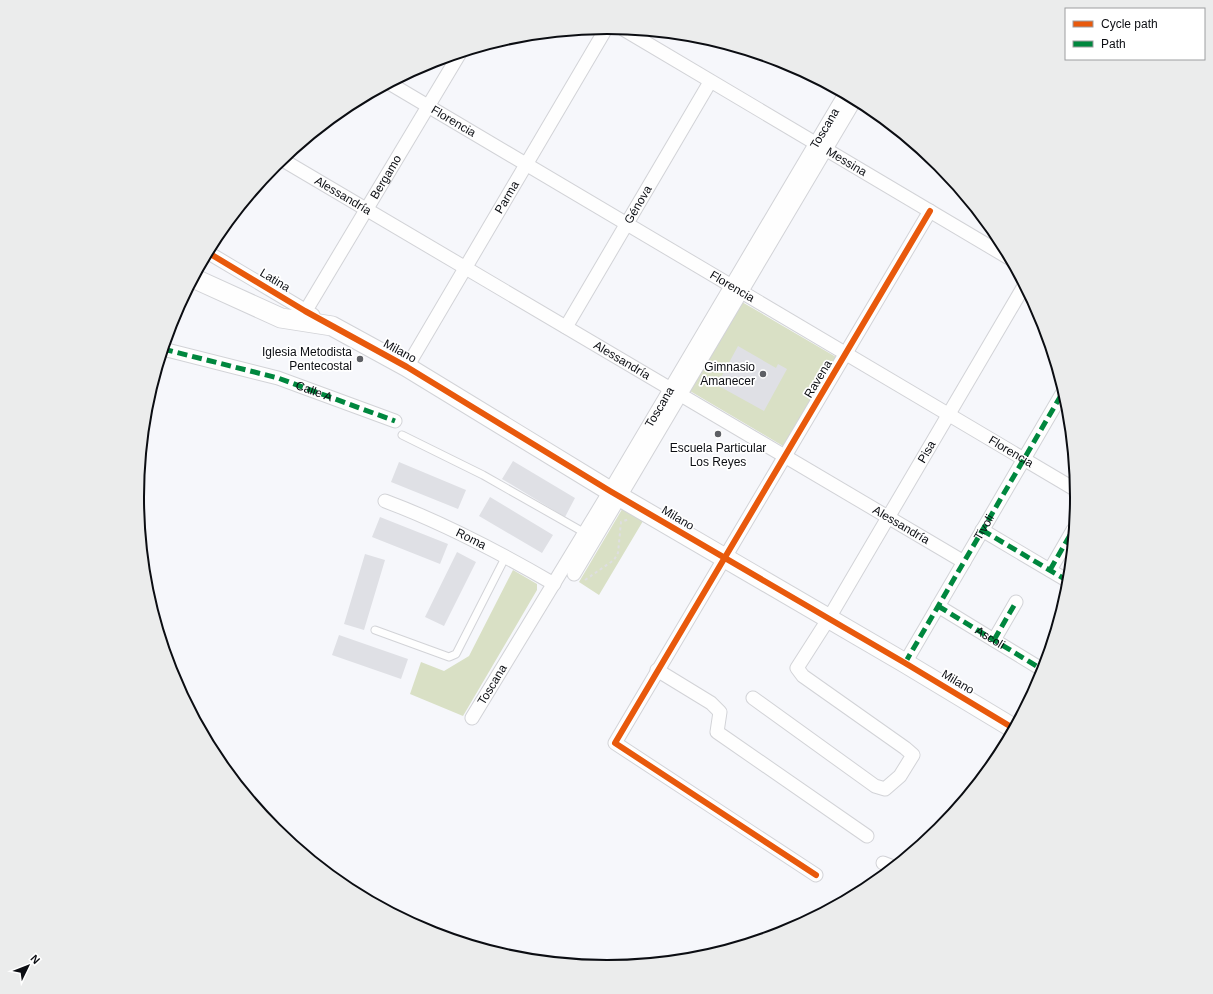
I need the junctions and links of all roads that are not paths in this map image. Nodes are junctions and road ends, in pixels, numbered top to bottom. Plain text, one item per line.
1 (603, 34) edge
2 (633, 35) edge
3 (456, 60) edge
4 (710, 82) junction
5 (394, 86) edge
6 (843, 99) edge
7 (852, 104) edge
8 (428, 106) junction
9 (821, 146) junction
10 (287, 163) edge
11 (526, 164) junction
12 (366, 210) junction
13 (930, 211) junction
14 (628, 224) junction
15 (998, 252) edge
16 (212, 255) edge
17 (465, 268) junction
18 (198, 280) edge
19 (736, 289) junction
20 (1021, 291) edge
21 (302, 316) junction
22 (566, 327) junction
23 (167, 350) edge
24 (846, 354) junction
25 (408, 367) junction
26 (675, 392) junction
27 (1059, 399) edge
28 (948, 415) junction
29 (395, 421) dead end
30 (402, 435) dead end
31 (784, 456) junction
32 (1024, 460) junction
33 (1070, 486) edge
34 (615, 494) junction
35 (385, 500) dead end
36 (888, 517) junction
37 (982, 530) junction
38 (585, 533) junction
39 (1068, 539) edge
40 (506, 556) junction
41 (723, 558) junction
42 (964, 562) junction
43 (1050, 570) junction
44 (578, 576) road end
45 (1063, 578) edge
46 (554, 584) junction
47 (1016, 602) dead end
48 (938, 606) junction
49 (829, 618) junction
50 (375, 630) dead end
51 (994, 640) junction
52 (905, 663) junction
53 (1037, 666) edge
54 (657, 670) junction
55 (753, 698) dead end
56 (472, 718) dead end
57 (1009, 726) edge
58 (867, 836) dead end
59 (816, 875) dead end

1 - 11 street, Parma
2 - 4 street, Messina
3 - 8 street, Bergamo
4 - 9 street, Messina
4 - 14 street, Génova
5 - 8 street, Florencia
6 - 9 street, Toscana
7 - 9 street, Toscana
8 - 11 street, Florencia
8 - 12 street, Bergamo
9 - 13 street, Messina
9 - 19 street, Toscana
10 - 12 street, Alessandría
11 - 14 street, Florencia
11 - 17 street, Parma
12 - 17 street, Alessandría
12 - 21 street, Bergamo
13 - 15 street, Messina
13 - 24 street, Ravena
14 - 19 street, Florencia
14 - 22 street, Génova
16 - 21 street, Latina
17 - 22 street, Alessandría
17 - 25 street, Parma
18 - 21 street, Milano
19 - 24 street, Florencia
19 - 26 street, Toscana
20 - 28 street, Pisa
21 - 25 street, Milano
22 - 26 street, Alessandría
23 - 29 street, Calle A
24 - 28 street, Florencia
24 - 31 street, Ravena
25 - 34 street, Milano
26 - 31 street, Alessandría
26 - 34 street, Toscana
27 - 32 street, Tivoli
28 - 32 street, Florencia
28 - 36 street, Pisa
30 - 38 lane
31 - 36 street, Alessandría
31 - 41 street, Ravena
32 - 33 street, Florencia
32 - 37 street, Tivoli
34 - 38 street, Toscana
34 - 41 street, Milano
34 - 44 street, Toscana
35 - 40 street, Roma
36 - 42 street, Alessandría
36 - 49 street, Pisa
37 - 42 street, Tivoli
37 - 43 street
38 - 46 street, Toscana
39 - 43 street
40 - 46 street, Roma
40 - 50 lane
41 - 49 street, Milano
41 - 54 street, Ravena
42 - 48 street, Tivoli
43 - 45 street
46 - 56 street, Toscana
47 - 51 street
48 - 51 street, Ascoli
48 - 52 street, Tivoli
49 - 52 street, Milano
49 - 55 street, Pisa
51 - 53 street, Ascoli
52 - 57 street, Milano
54 - 58 street
54 - 59 street, Ravena

